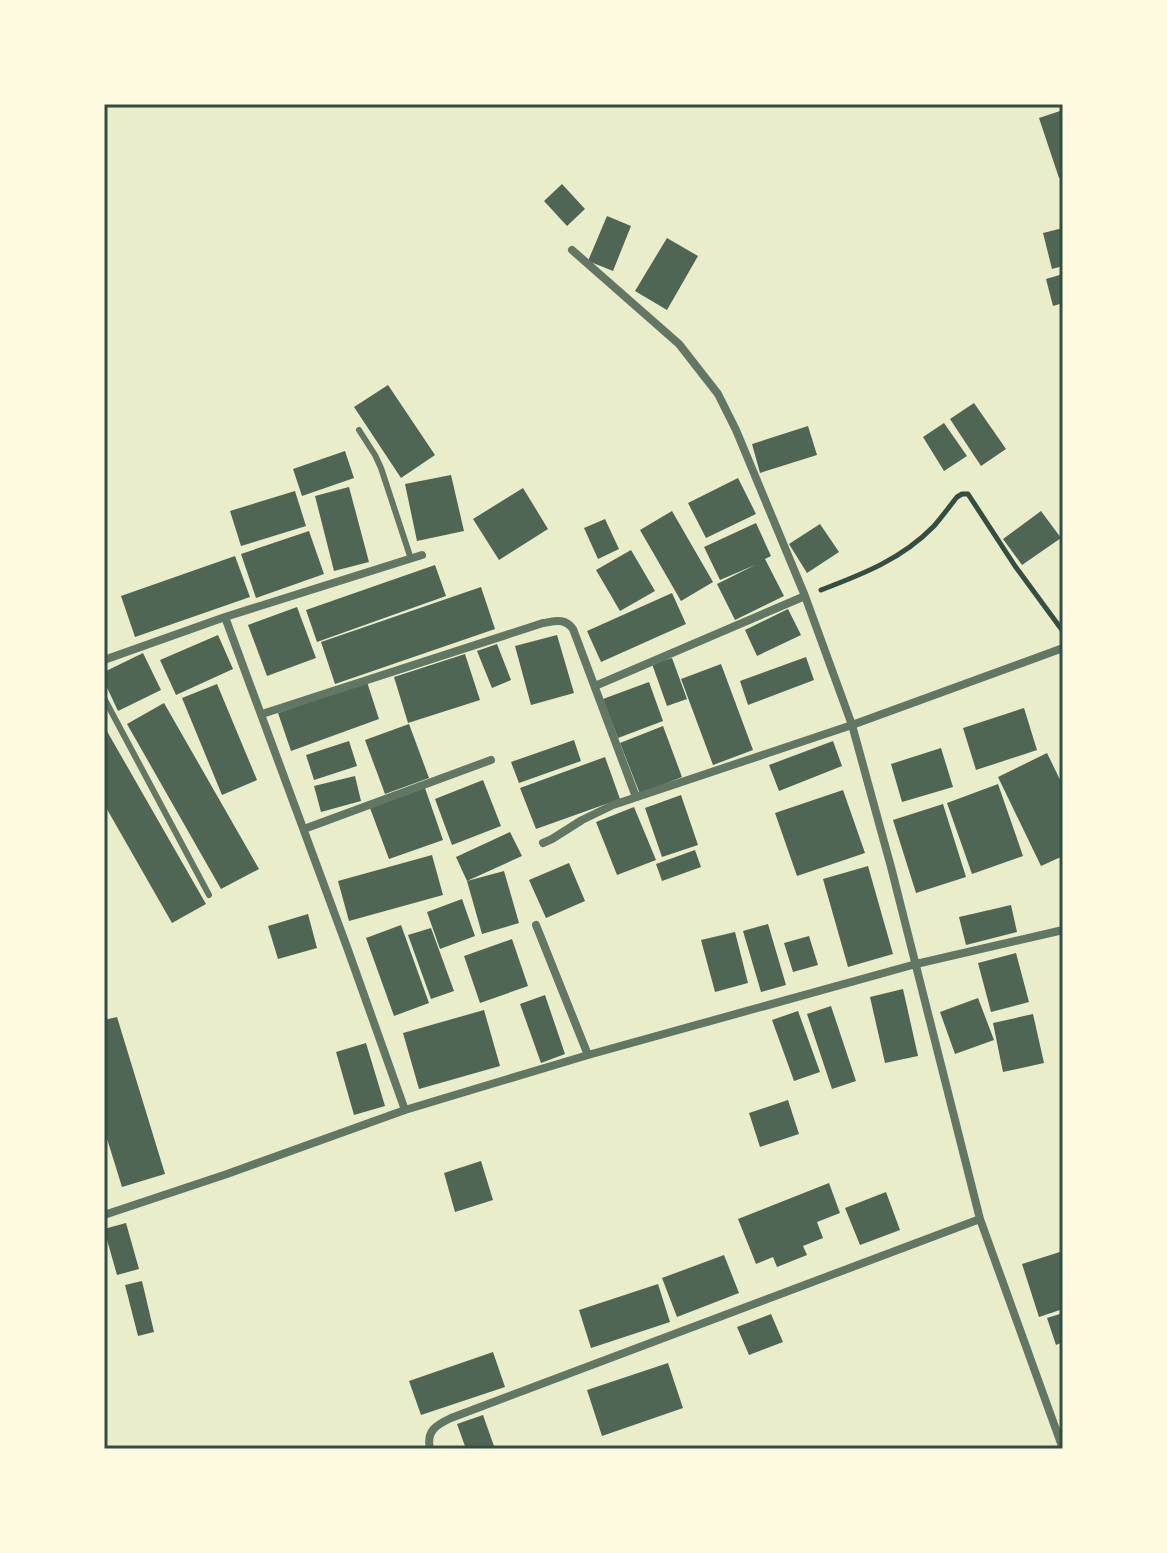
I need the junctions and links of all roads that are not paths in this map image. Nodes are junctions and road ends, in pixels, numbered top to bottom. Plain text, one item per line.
1 (572, 250) dead end
2 (359, 430) dead end
3 (422, 555) dead end
4 (411, 559) junction
5 (805, 596) junction
6 (225, 617) junction
7 (1063, 648) edge
8 (104, 660) edge
9 (595, 686) junction
10 (104, 698) edge
11 (262, 714) junction
12 (852, 725) junction
13 (491, 760) dead end
14 (636, 797) junction
15 (304, 829) junction
16 (543, 843) dead end
17 (209, 895) dead end
18 (536, 925) dead end
19 (1063, 930) edge
20 (916, 964) junction
21 (588, 1055) junction
22 (405, 1110) junction
23 (104, 1215) edge
24 (980, 1219) junction
25 (430, 1449) edge
26 (1063, 1449) edge

1 - 5 street
2 - 4 lane
3 - 4 street
4 - 6 street
5 - 9 street
5 - 12 street
6 - 8 street
6 - 11 street
7 - 12 street
9 - 11 street
9 - 14 street
10 - 17 lane
11 - 15 street
12 - 14 street
12 - 20 street
13 - 15 street
14 - 16 street
15 - 22 street
18 - 21 street
19 - 20 street
20 - 21 street
20 - 24 street
21 - 22 street
22 - 23 street
24 - 25 street
24 - 26 street

